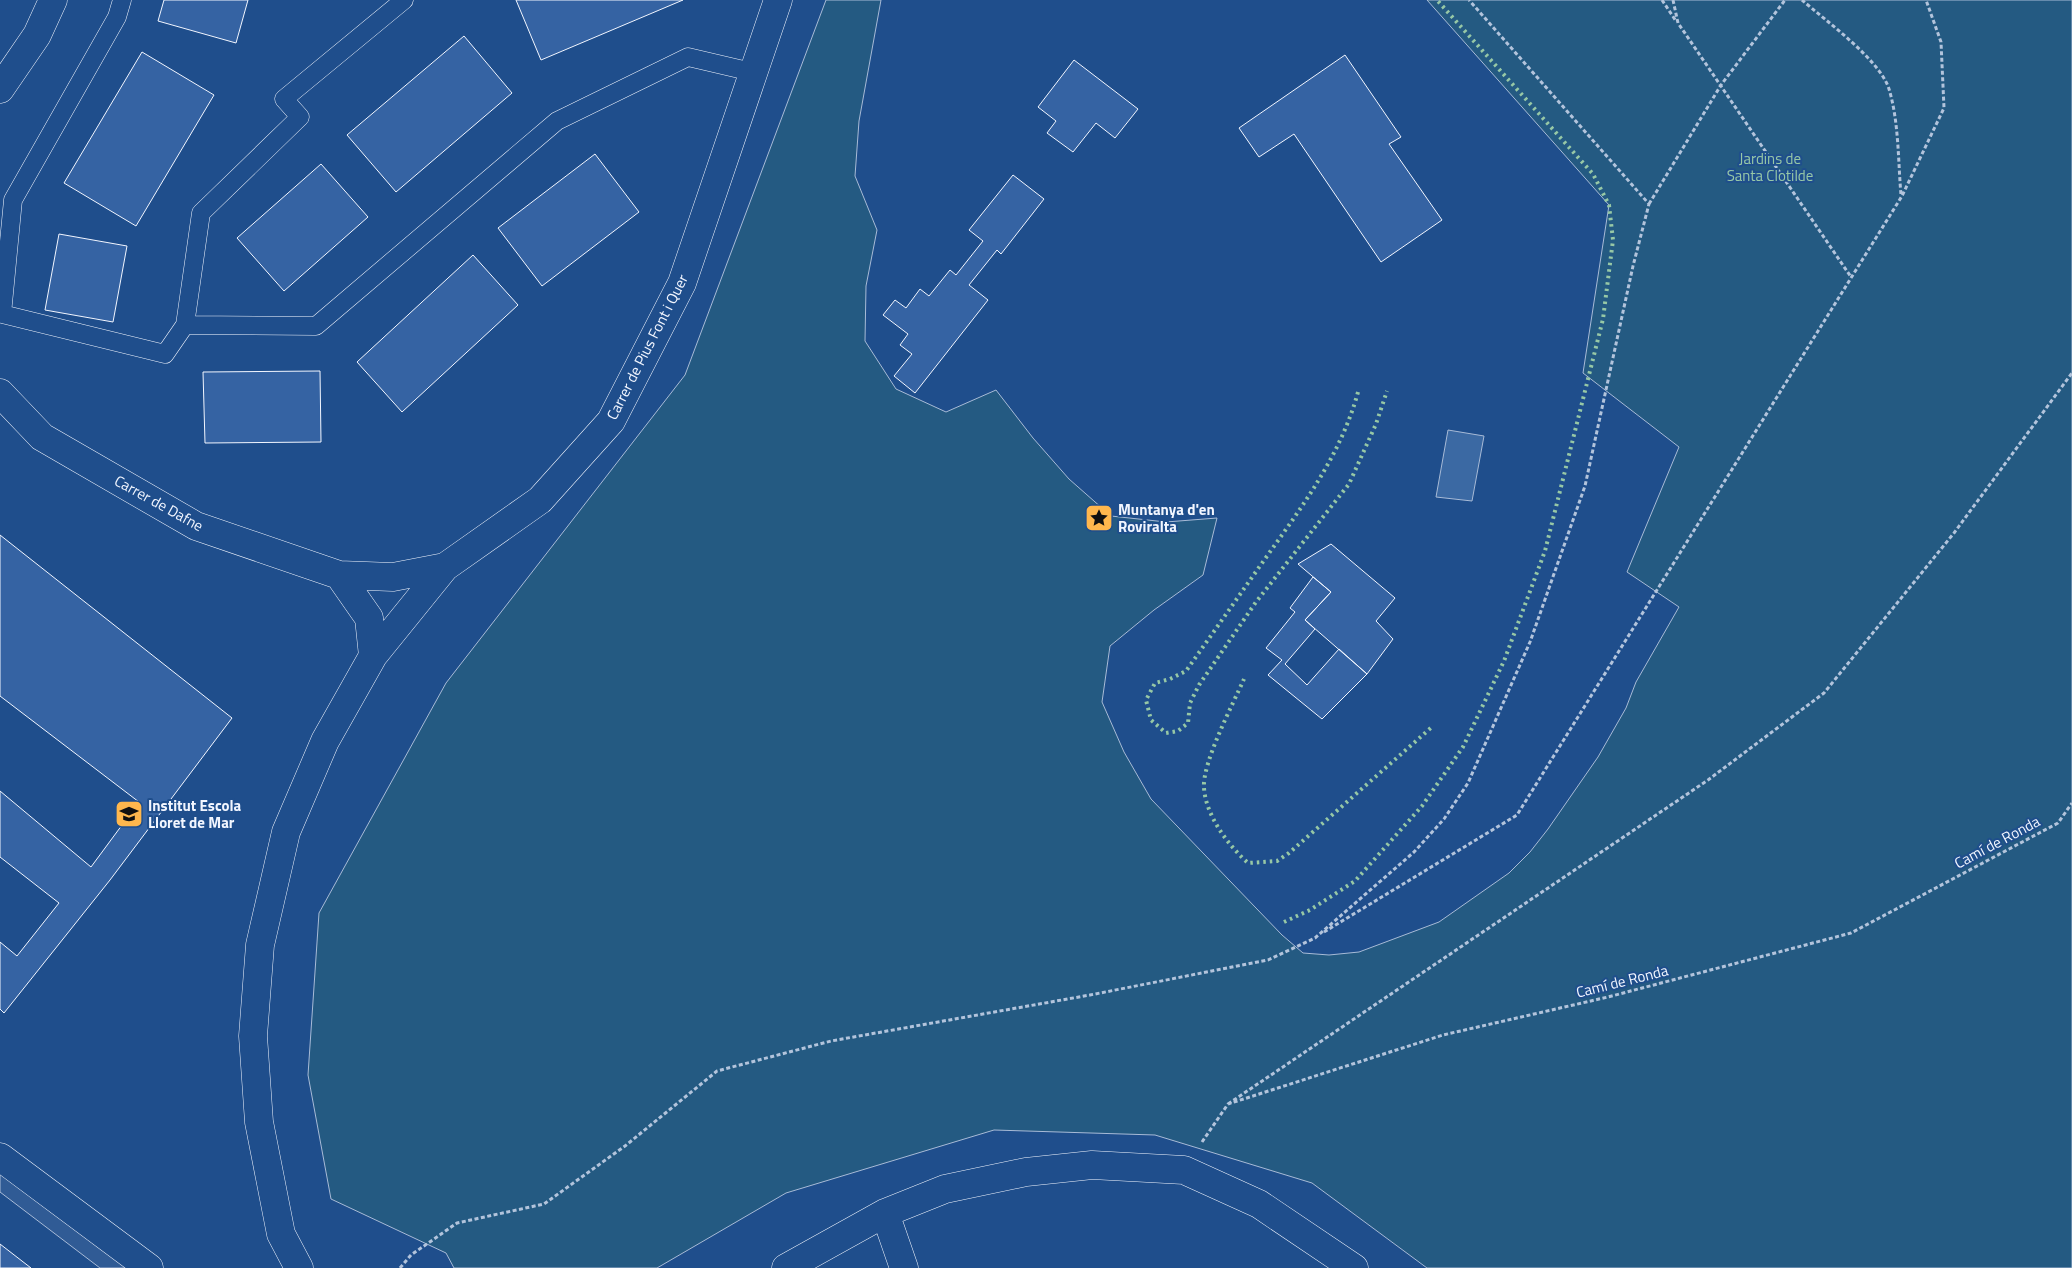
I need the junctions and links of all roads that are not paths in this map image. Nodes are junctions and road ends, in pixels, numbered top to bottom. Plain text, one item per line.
1 (53, 0) edge
2 (122, 0) edge
3 (404, 0) edge
4 (778, 0) edge
5 (752, 72) junction
6 (0, 89) edge
7 (185, 325) junction
8 (0, 393) edge
9 (445, 567) junction
10 (339, 575) junction
11 (373, 656) junction
12 (0, 1157) edge
13 (885, 1214) junction
14 (149, 1268) edge
15 (298, 1268) edge
16 (786, 1268) edge
17 (904, 1268) edge
18 (1354, 1268) edge

1 - 6 street
2 - 7 lane
3 - 7 lane
4 - 5 street, Carrer de Pius Font i Quer
5 - 7 lane
5 - 9 street, Carrer de Pius Font i Quer
8 - 10 street, Carrer de Dafne
9 - 10 street, Carrer de Dafne
9 - 11 street, Carrer de Pius Font i Quer
10 - 11 street
11 - 15 street, Carrer de Pius Font i Quer
12 - 14 street
13 - 16 street
13 - 17 street
13 - 18 street

